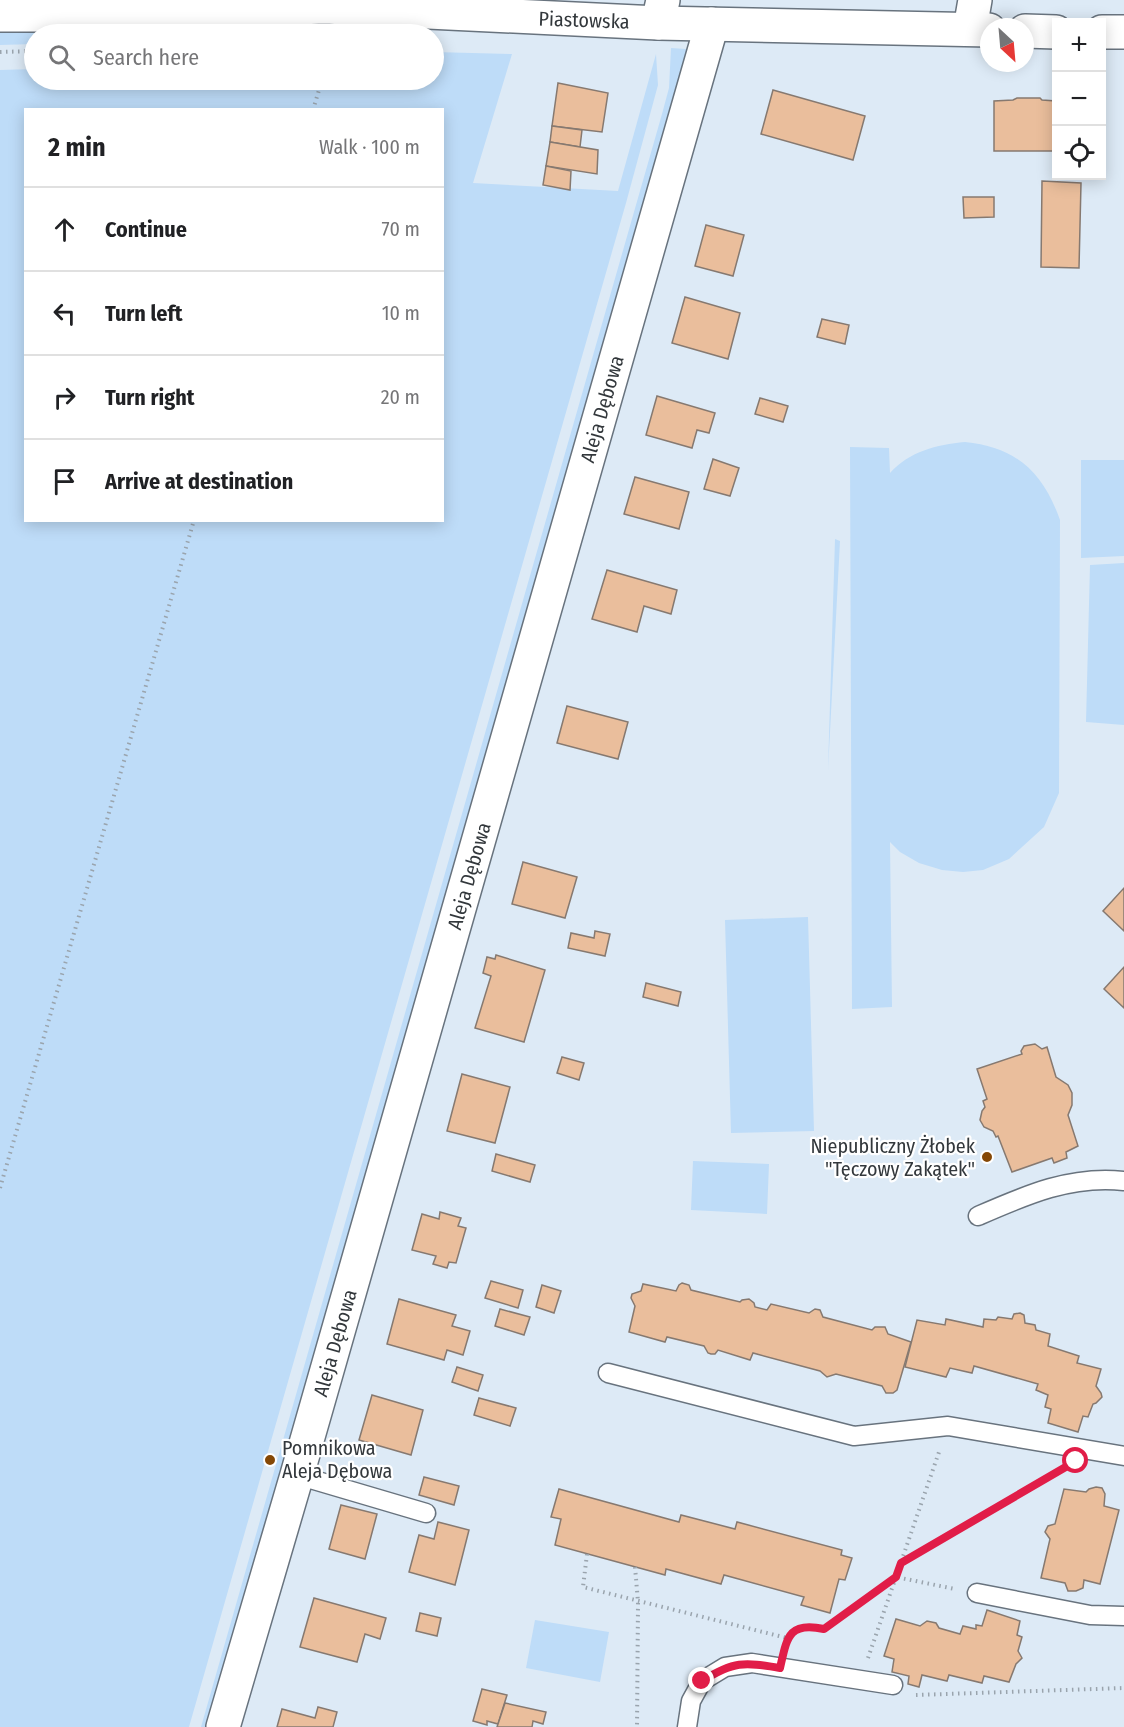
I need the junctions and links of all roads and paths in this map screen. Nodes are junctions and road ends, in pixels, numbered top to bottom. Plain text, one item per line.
1 (10, 10) edge
2 (660, 12) edge
3 (978, 20) edge
4 (712, 24) junction
5 (1034, 31) edge
6 (1052, 32) edge
7 (1106, 32) edge
8 (1124, 32) edge
9 (24, 51) edge
10 (0, 52) edge
11 (319, 90) edge
12 (314, 108) edge
13 (193, 522) edge
14 (1124, 1181) edge
15 (0, 1188) edge
16 (978, 1216) dead end
17 (608, 1373) dead end
18 (948, 1426) junction
19 (1095, 1449) junction
20 (1124, 1456) edge
21 (297, 1475) junction
22 (426, 1514) dead end
23 (587, 1554) dead end
24 (901, 1563) junction
25 (635, 1566) dead end
26 (896, 1577) junction
27 (977, 1593) joint
28 (638, 1602) junction
29 (1124, 1616) edge
30 (788, 1638) junction
31 (780, 1668) junction
32 (861, 1681) junction
33 (893, 1685) joint
34 (1124, 1688) edge
35 (223, 1727) edge
36 (637, 1727) edge
37 (687, 1727) edge

1 - 2 street, Piastowska
2 - 4 street, Piastowska
3 - 4 street, Piastowska
4 - 21 street, Aleja Dębowa
5 - 6 street
7 - 8 street
9 - 10 path
11 - 12 path
13 - 15 path
14 - 16 lane
17 - 18 lane
18 - 19 lane
18 - 24 path
19 - 20 lane
19 - 24 path
21 - 22 lane
21 - 35 street, Aleja Dębowa
23 - 28 path
24 - 26 path
25 - 28 path
26 - 27 path
26 - 30 path
26 - 32 path
27 - 29 lane
28 - 30 path
28 - 36 path
30 - 31 path
31 - 32 lane
31 - 37 lane
32 - 33 lane
33 - 34 path

